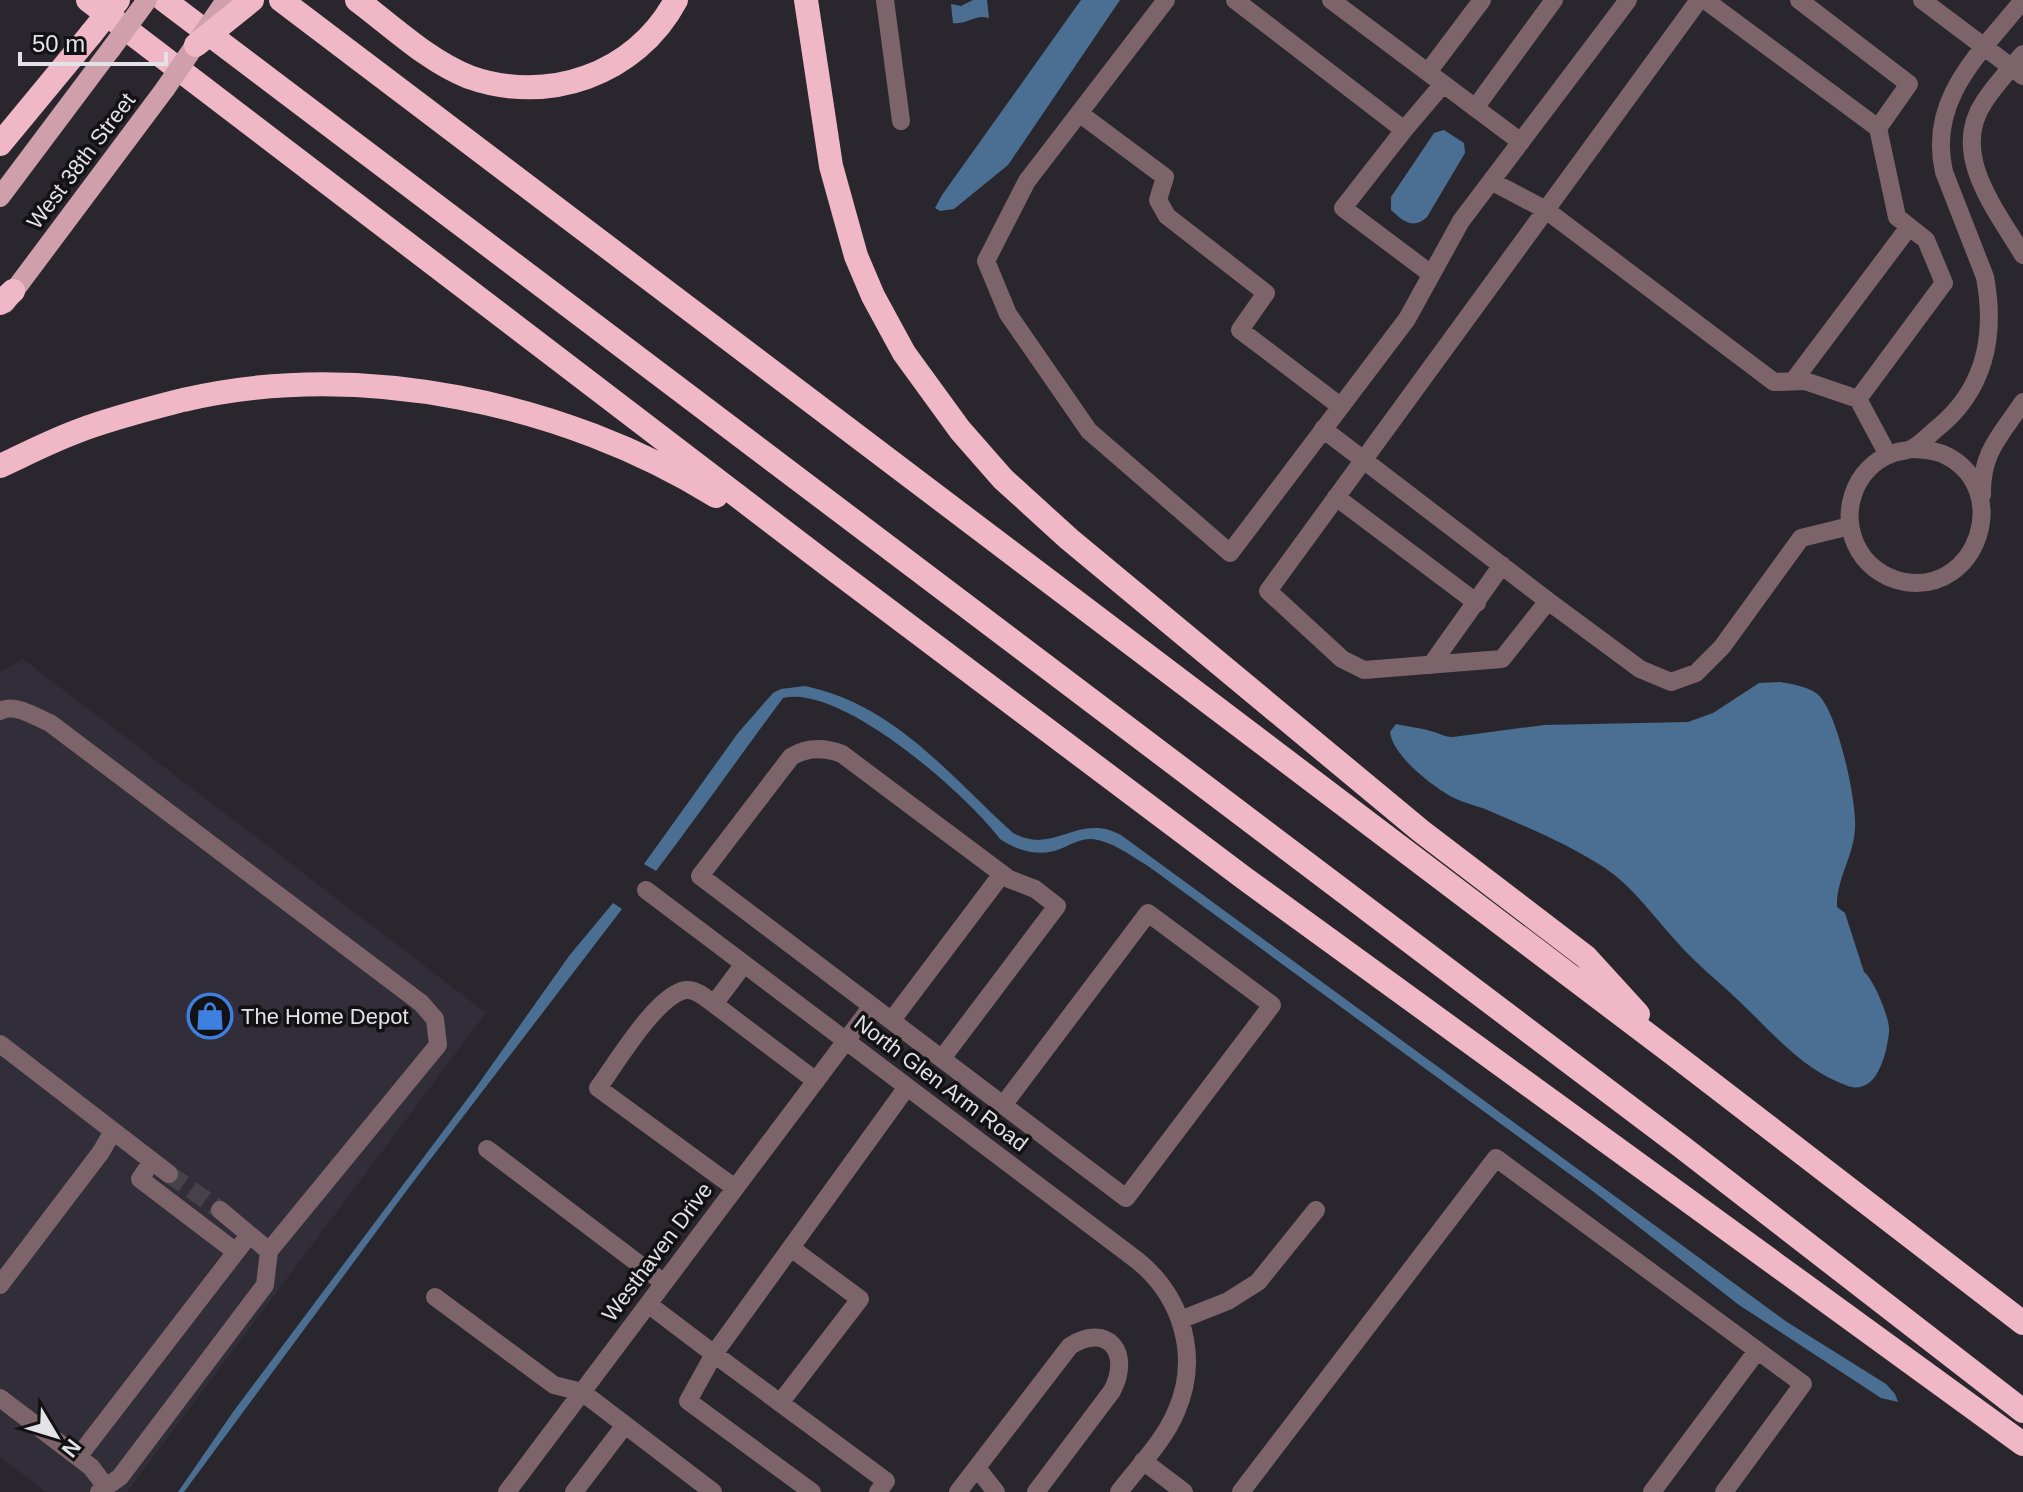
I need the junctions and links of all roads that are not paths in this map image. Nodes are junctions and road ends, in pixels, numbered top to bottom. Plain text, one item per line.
1 (88, 0) edge
2 (118, 0) edge
3 (147, 0) edge
4 (164, 0) edge
5 (226, 0) edge
6 (252, 0) edge
7 (281, 0) edge
8 (357, 0) edge
9 (676, 0) edge
10 (806, 0) edge
11 (885, 0) edge
12 (1166, 0) edge
13 (1235, 0) edge
14 (1331, 0) edge
15 (1482, 0) edge
16 (1554, 0) edge
17 (1628, 0) edge
18 (1699, 0) edge
19 (1705, 0) edge
20 (1799, 0) edge
21 (1922, 0) edge
22 (2023, 0) edge
23 (101, 42) junction
24 (196, 45) junction
25 (1986, 47) junction
26 (2019, 65) edge
27 (1428, 72) junction
28 (1443, 84) junction
29 (1475, 108) junction
30 (1079, 113) junction
31 (901, 121) dead end
32 (1878, 128) junction
33 (1404, 130) junction
34 (1521, 142) junction
35 (0, 144) edge
36 (1491, 181) junction
37 (0, 197) edge
38 (1546, 210) junction
39 (1909, 227) junction
40 (2023, 255) edge
41 (1431, 274) junction
42 (4, 301) edge
43 (1794, 380) junction
44 (1858, 399) junction
45 (2023, 402) edge
46 (1340, 406) junction
47 (1323, 429) junction
48 (1912, 449) junction
49 (1888, 455) junction
50 (1362, 460) junction
51 (0, 466) edge
52 (1336, 497) junction
53 (1982, 502) junction
54 (1850, 526) junction
55 (828, 565) junction
56 (1502, 565) junction
57 (1548, 601) junction
58 (1477, 603) junction
59 (1431, 665) junction
60 (2, 711) edge
61 (1002, 874) junction
62 (646, 890) dead end
63 (744, 964) junction
64 (714, 1004) junction
65 (872, 1006) junction
66 (892, 1020) junction
67 (846, 1041) junction
68 (0, 1044) edge
69 (943, 1057) junction
70 (1680, 1059) junction
71 (816, 1081) junction
72 (907, 1087) junction
73 (1004, 1104) junction
74 (113, 1131) junction
75 (487, 1149) dead end
76 (152, 1161) junction
77 (169, 1174) tunnel mouth
78 (735, 1188) junction
79 (220, 1210) tunnel mouth
80 (1316, 1210) dead end
81 (249, 1235) junction
82 (791, 1248) junction
83 (269, 1251) junction
84 (236, 1252) junction
85 (664, 1283) junction
86 (0, 1285) edge
87 (435, 1297) dead end
88 (648, 1304) junction
89 (2023, 1323) edge
90 (1182, 1327) junction
91 (1757, 1351) junction
92 (714, 1354) junction
93 (582, 1392) junction
94 (0, 1398) edge
95 (780, 1403) junction
96 (2023, 1411) edge
97 (625, 1425) junction
98 (2023, 1444) edge
99 (78, 1457) junction
100 (1143, 1461) junction
101 (977, 1468) junction
102 (103, 1490) edge
103 (507, 1492) edge
104 (574, 1492) edge
105 (713, 1492) edge
106 (812, 1492) edge
107 (878, 1492) edge
108 (958, 1492) edge
109 (996, 1492) edge
110 (1036, 1492) edge
111 (1119, 1492) edge
112 (1184, 1492) edge
113 (1241, 1492) edge
114 (1652, 1492) edge
115 (1724, 1492) edge

1 - 55 highway
2 - 23 highway, bridge
3 - 23 main road, West 38th Street, bridge
4 - 96 highway
5 - 24 main road, West 38th Street, bridge
6 - 24 highway, bridge
7 - 70 highway
8 - 9 highway
10 - 70 highway
11 - 31 street
12 - 30 street
13 - 33 street
14 - 27 street
15 - 27 street
16 - 29 street
17 - 34 street
18 - 38 street
19 - 32 street
20 - 32 street
21 - 25 street
22 - 25 street
23 - 35 highway
23 - 37 main road, West 38th Street
24 - 42 main road, West 38th Street, bridge
25 - 26 street
25 - 48 street
26 - 40 street
27 - 28 street
28 - 29 street
28 - 33 street
29 - 34 street
30 - 46 street
30 - 47 street
32 - 39 street
33 - 41 street
34 - 36 street
36 - 38 street
36 - 41 street
38 - 43 street
38 - 50 street
39 - 43 street
39 - 44 street
41 - 46 street
43 - 44 street
44 - 49 street
45 - 53 street
46 - 47 street
47 - 50 street
48 - 49 street
48 - 53 street
49 - 54 street
50 - 52 street
50 - 56 street
51 - 55 highway
52 - 58 street
52 - 59 street
53 - 54 street
54 - 57 street
55 - 98 highway
56 - 57 street
56 - 58 street
57 - 59 street
58 - 59 street
60 - 83 street
61 - 65 street
61 - 66 street
61 - 69 street
62 - 63 street, North Glen Arm Road
63 - 64 street
63 - 67 street, North Glen Arm Road
64 - 71 street
64 - 78 street
65 - 66 street
65 - 67 street, Westhaven Drive
66 - 69 street
67 - 71 street, Westhaven Drive
67 - 72 street, North Glen Arm Road
68 - 74 street
69 - 73 street
70 - 89 highway
71 - 78 street, Westhaven Drive
72 - 82 street
72 - 90 street, North Glen Arm Road
73 - 73 street
74 - 76 street
74 - 86 street
75 - 85 street
76 - 77 street
76 - 84 street
78 - 85 street, Westhaven Drive
79 - 81 street
80 - 90 street
81 - 83 street
81 - 84 street
82 - 92 street
82 - 95 street
83 - 102 street
84 - 99 street
85 - 88 street, Westhaven Drive
87 - 93 street
88 - 92 street
88 - 93 street, Westhaven Drive
90 - 100 street
91 - 113 street
91 - 114 street
91 - 115 street
92 - 95 street
92 - 106 street
93 - 97 street
93 - 103 street, Westhaven Drive
94 - 99 street
95 - 107 street
97 - 104 street
97 - 105 street
99 - 102 street
100 - 111 street
100 - 112 street
101 - 108 street
101 - 109 street
101 - 110 street

